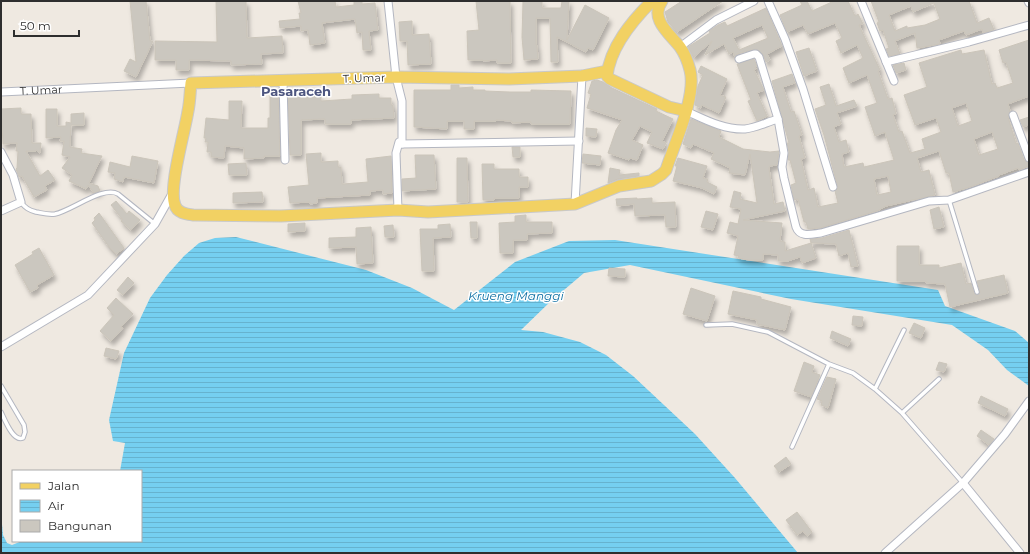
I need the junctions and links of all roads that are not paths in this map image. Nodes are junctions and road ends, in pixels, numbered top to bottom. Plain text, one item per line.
1 (388, 1) edge
2 (652, 1) edge
3 (662, 1) edge
4 (754, 1) edge
5 (768, 1) edge
6 (861, 1) edge
7 (1029, 25) edge
8 (680, 48) junction
9 (739, 59) dead end
10 (886, 62) junction
11 (607, 71) junction
12 (582, 76) junction
13 (396, 77) junction
14 (283, 81) junction
15 (894, 81) dead end
16 (191, 83) junction
17 (1, 92) edge
18 (686, 111) junction
19 (1013, 115) dead end
20 (778, 119) junction
21 (579, 141) junction
22 (402, 144) junction
23 (1, 152) edge
24 (1029, 158) edge
25 (285, 160) dead end
26 (1029, 172) edge
27 (832, 187) dead end
28 (173, 192) junction
29 (949, 200) junction
30 (21, 202) junction
31 (575, 204) junction
32 (398, 210) junction
33 (1, 211) edge
34 (155, 224) junction
35 (977, 292) dead end
36 (706, 325) dead end
37 (904, 330) dead end
38 (1, 346) edge
39 (829, 364) junction
40 (939, 379) dead end
41 (1, 386) edge
42 (875, 389) junction
43 (1029, 401) edge
44 (1, 412) edge
45 (902, 413) junction
46 (792, 446) dead end
47 (963, 483) junction
48 (885, 553) edge
49 (1020, 553) edge

1 - 13 street
2 - 11 main road
3 - 8 main road
4 - 8 street
5 - 27 street
6 - 10 street
7 - 10 street
8 - 18 main road
9 - 20 street
10 - 15 street
11 - 12 main road, T. Umar
11 - 18 main road
12 - 13 main road, T. Umar
12 - 21 street
13 - 14 main road, T. Umar
13 - 22 street
14 - 16 main road, T. Umar
14 - 25 street
16 - 17 street, T. Umar
16 - 28 main road
18 - 20 street
18 - 31 main road
19 - 24 street
20 - 29 street
21 - 22 street
21 - 31 street
22 - 32 street
23 - 30 street
26 - 29 street
28 - 32 main road
28 - 34 street
29 - 35 lane
30 - 33 street
30 - 34 lane
31 - 32 main road
34 - 38 street
36 - 39 lane
37 - 42 lane
39 - 42 lane
39 - 46 lane
40 - 45 lane
41 - 44 lane
42 - 45 lane
43 - 47 street
45 - 47 lane
47 - 48 street
47 - 49 street

